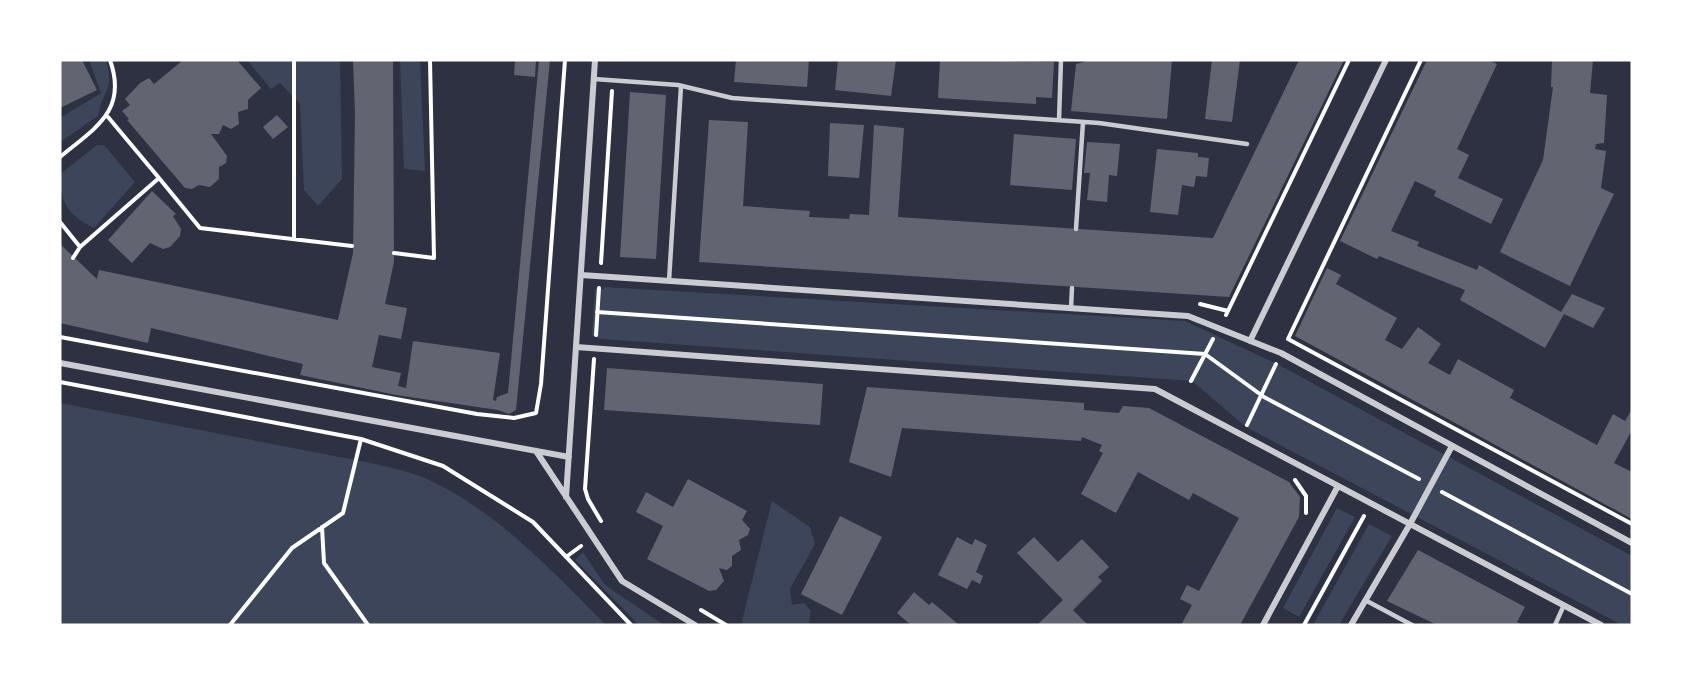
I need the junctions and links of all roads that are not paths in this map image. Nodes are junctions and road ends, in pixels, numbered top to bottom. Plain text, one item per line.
1 (595, 60) edge
2 (1061, 60) edge
3 (1386, 60) edge
4 (594, 79) junction
5 (681, 86) junction
6 (1059, 120) junction
7 (1083, 122) junction
8 (1247, 144) dead end
9 (1076, 229) dead end
10 (581, 275) junction
11 (669, 281) junction
12 (1072, 288) dead end
13 (1071, 308) junction
14 (1250, 341) junction
15 (576, 347) junction
16 (60, 363) edge
17 (1452, 446) junction
18 (536, 451) junction
19 (569, 457) junction
20 (1338, 486) junction
21 (566, 497) junction
22 (1410, 524) junction
23 (1632, 543) edge
24 (1365, 600) junction
25 (1563, 605) junction
26 (694, 625) edge
27 (1263, 625) edge
28 (1350, 625) edge
29 (1412, 625) edge
30 (1555, 625) edge
31 (1601, 625) edge

1 - 4 street
2 - 6 lane
3 - 14 street
4 - 5 lane
4 - 10 street
5 - 6 lane
5 - 11 lane
6 - 7 lane
7 - 8 lane
7 - 9 lane
10 - 11 street
10 - 15 street
11 - 13 street
12 - 13 lane
13 - 14 street
14 - 17 street
15 - 19 street
15 - 20 street
16 - 18 street
17 - 22 street
17 - 23 street
18 - 19 street
18 - 21 street
19 - 21 street
20 - 22 street
20 - 27 street
21 - 26 street
22 - 24 street
22 - 25 street
24 - 28 street
24 - 29 lane
25 - 30 lane
25 - 31 street

